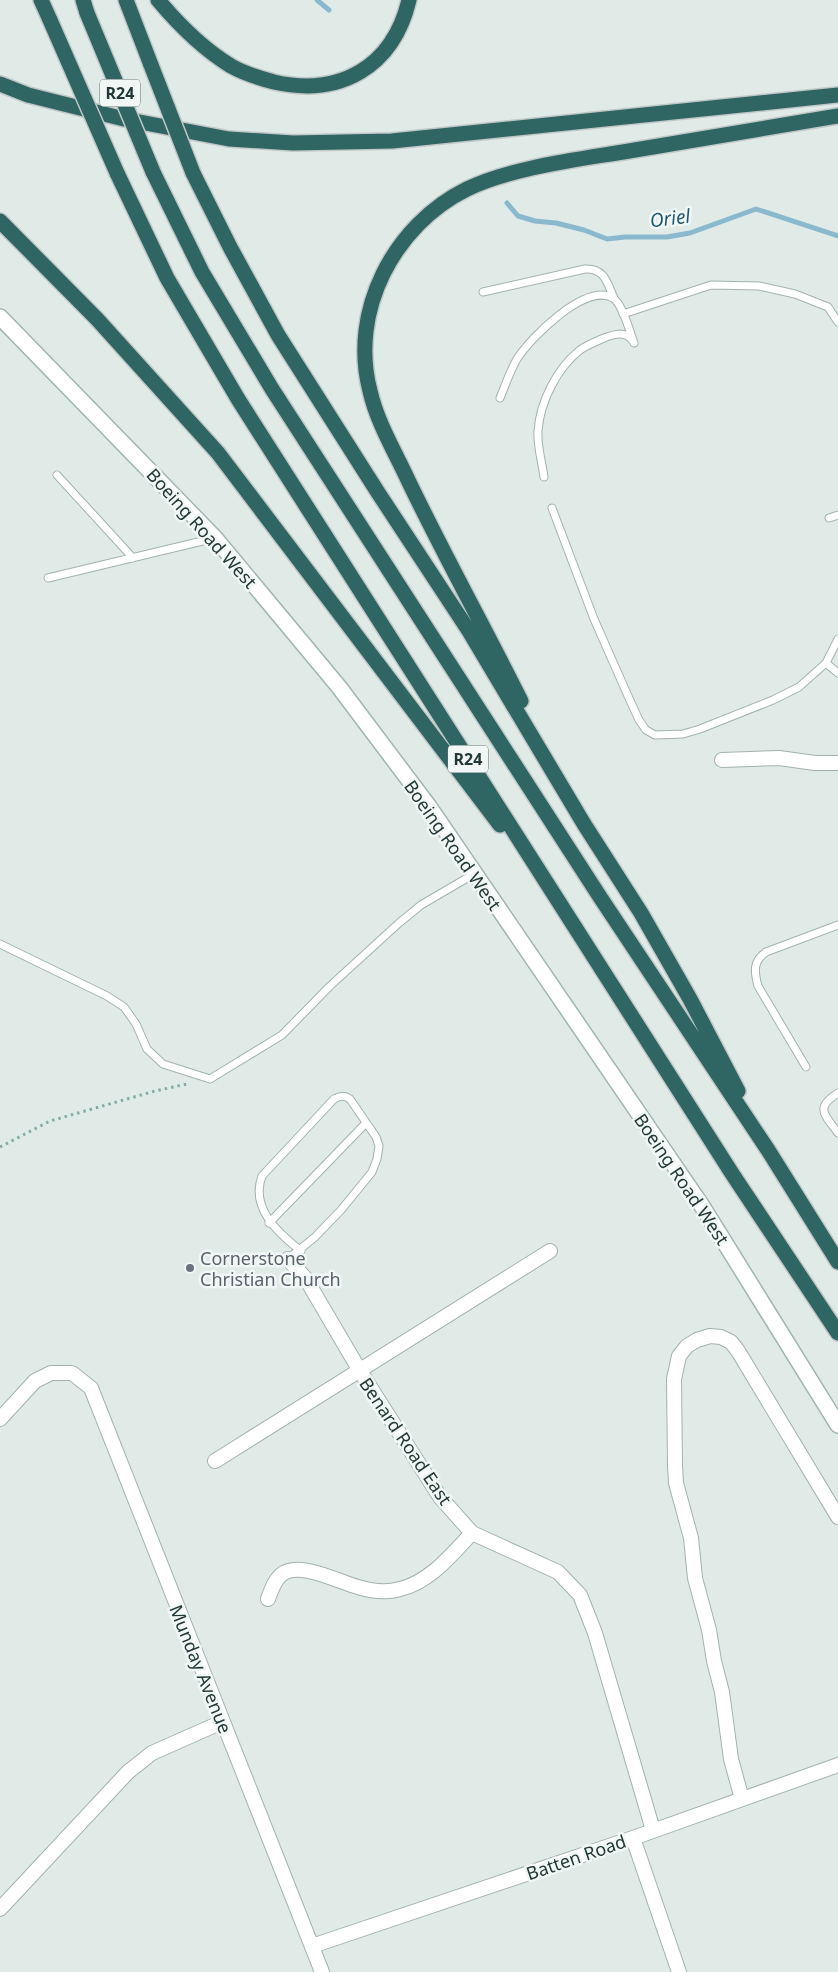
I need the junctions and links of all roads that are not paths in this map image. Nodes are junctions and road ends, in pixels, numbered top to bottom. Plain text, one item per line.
1 (42, 0) edge
2 (126, 0) edge
3 (158, 0) edge
4 (409, 0) edge
5 (85, 7) edge
6 (0, 84) edge
7 (838, 94) edge
8 (838, 116) edge
9 (0, 221) edge
10 (484, 292) dead end
11 (614, 298) junction
12 (623, 314) junction
13 (0, 317) edge
14 (838, 322) edge
15 (500, 398) dead end
16 (57, 475) dead end
17 (544, 477) dead end
18 (552, 508) dead end
19 (838, 514) edge
20 (829, 518) dead end
21 (215, 538) junction
22 (133, 558) junction
23 (48, 578) dead end
24 (838, 639) edge
25 (826, 663) junction
26 (838, 673) edge
27 (722, 760) dead end
28 (838, 763) edge
29 (584, 824) junction
30 (474, 874) junction
31 (567, 914) junction
32 (838, 925) edge
33 (0, 944) edge
34 (806, 1067) dead end
35 (838, 1093) edge
36 (366, 1123) junction
37 (838, 1133) edge
38 (768, 1150) junction
39 (269, 1223) junction
40 (301, 1251) junction
41 (550, 1251) dead end
42 (288, 1259) joint
43 (838, 1262) edge
44 (838, 1333) edge
45 (360, 1371) junction
46 (0, 1419) edge
47 (838, 1425) edge
48 (215, 1460) dead end
49 (838, 1517) edge
50 (472, 1533) junction
51 (268, 1599) dead end
52 (222, 1722) junction
53 (838, 1766) edge
54 (742, 1799) junction
55 (653, 1830) junction
56 (633, 1838) junction
57 (0, 1909) edge
58 (312, 1946) junction
59 (322, 1972) edge
60 (679, 1972) edge

1 - 31 highway, R24, bridge
2 - 29 highway, bridge
3 - 4 highway
5 - 38 highway, R24, bridge
6 - 7 highway
8 - 29 highway
9 - 31 highway
10 - 11 lane
11 - 12 lane
11 - 15 lane
12 - 14 lane
12 - 17 lane
13 - 21 main road, Boeing Road West
16 - 22 lane
18 - 25 lane
19 - 20 lane
21 - 22 lane
21 - 30 main road, Boeing Road West
22 - 23 lane
24 - 25 lane
25 - 26 lane
27 - 28 street
29 - 38 highway
30 - 33 lane
30 - 47 main road, Boeing Road West
31 - 44 highway, R24
32 - 34 lane
35 - 37 lane
36 - 39 lane
36 - 39 lane
36 - 40 lane
38 - 43 highway, R24
39 - 40 lane
40 - 42 lane
41 - 45 street
42 - 45 street, Benard Road East
45 - 48 street
45 - 50 street, Benard Road East
46 - 52 street, Munday Avenue
49 - 54 street
50 - 51 street
50 - 55 street, Benard Road East
52 - 57 street
52 - 58 street, Munday Avenue
53 - 54 street, Batten Road
54 - 55 street, Batten Road
55 - 56 street, Batten Road
56 - 58 street, Batten Road
56 - 60 street
58 - 59 street, Munday Avenue

